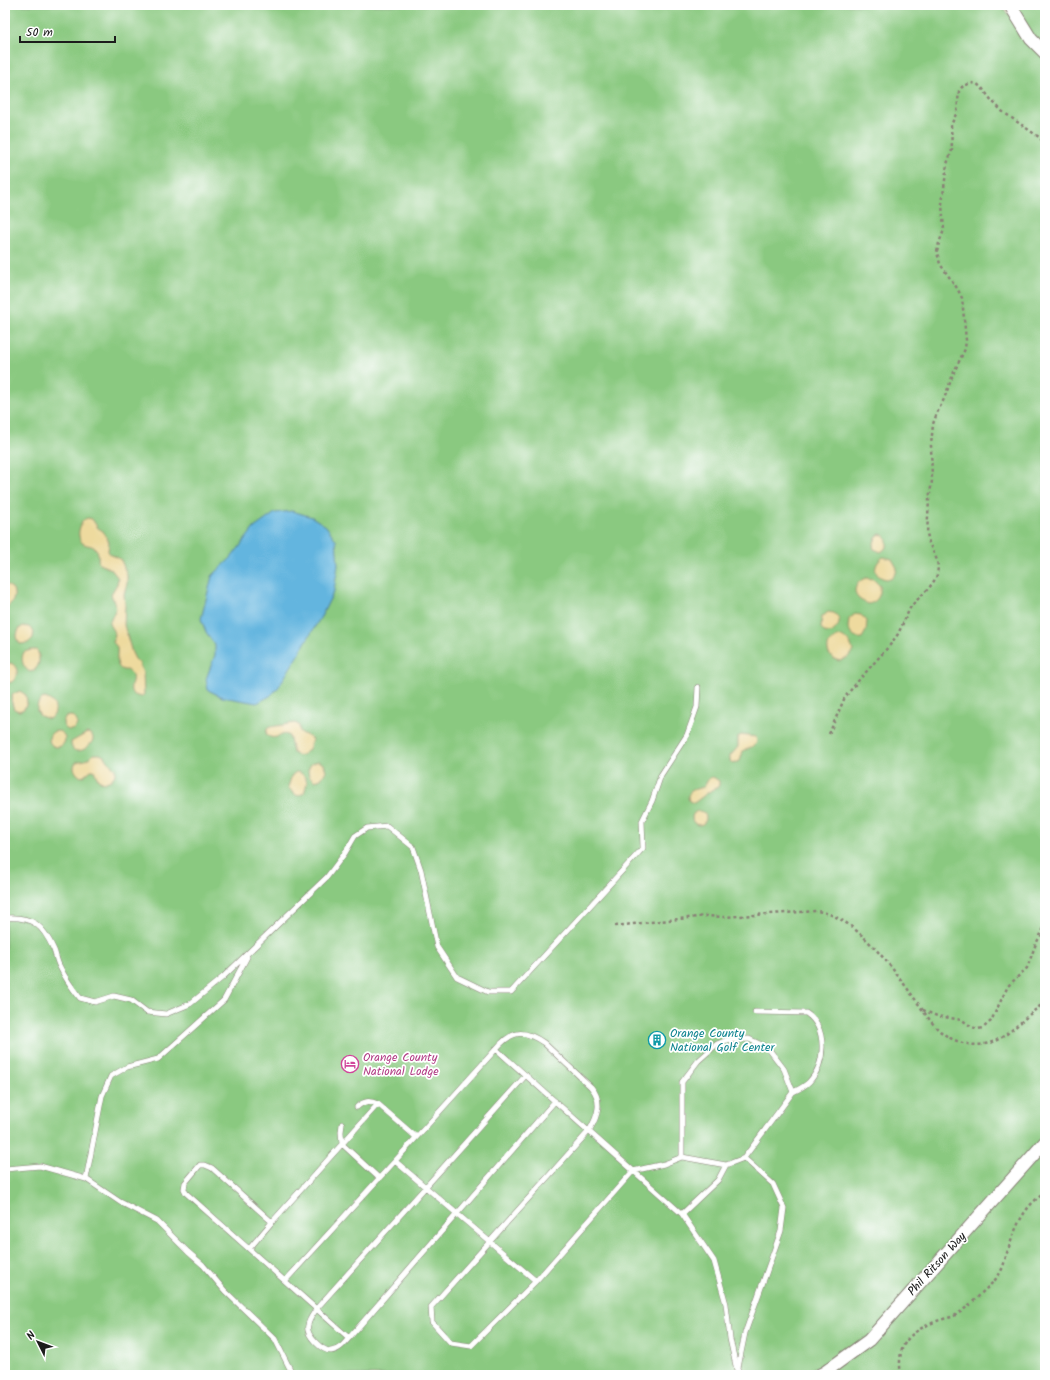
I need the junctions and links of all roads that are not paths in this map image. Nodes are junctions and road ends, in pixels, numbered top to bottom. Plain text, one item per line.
1 (1010, 5) edge
2 (1045, 53) edge
3 (698, 687) dead end
4 (5, 918) edge
5 (249, 953) junction
6 (755, 1012) dead end
7 (496, 1049) junction
8 (526, 1075) junction
9 (793, 1092) junction
10 (556, 1101) junction
11 (378, 1104) junction
12 (357, 1107) dead end
13 (342, 1124) dead end
14 (589, 1131) junction
15 (416, 1138) junction
16 (1045, 1142) edge
17 (342, 1144) junction
18 (682, 1157) junction
19 (744, 1158) junction
20 (395, 1161) junction
21 (726, 1165) junction
22 (5, 1169) edge
23 (634, 1171) junction
24 (379, 1178) junction
25 (86, 1179) junction
26 (426, 1187) junction
27 (458, 1214) junction
28 (682, 1214) junction
29 (272, 1222) junction
30 (490, 1241) junction
31 (249, 1248) junction
32 (285, 1280) junction
33 (536, 1281) junction
34 (317, 1308) junction
35 (349, 1338) junction
36 (737, 1373) edge
37 (293, 1375) edge
38 (818, 1375) edge

1 - 2 street
3 - 5 lane
4 - 5 lane
5 - 25 lane
6 - 9 lane
7 - 8 lane
7 - 14 lane
7 - 15 lane
8 - 10 lane
8 - 26 lane
9 - 18 lane
9 - 19 lane
10 - 14 lane
10 - 27 lane
11 - 12 lane
11 - 15 lane
11 - 17 lane
13 - 17 lane
14 - 23 lane
14 - 30 lane
15 - 20 lane
16 - 38 street, Phil Ritson Way
17 - 24 lane
17 - 29 lane
18 - 21 lane
18 - 23 lane
19 - 21 lane
19 - 36 lane
20 - 24 lane
20 - 26 lane
21 - 28 lane
22 - 25 lane
23 - 28 lane
23 - 33 lane
24 - 32 lane
25 - 37 lane
26 - 27 lane
26 - 34 lane
27 - 30 lane
27 - 35 lane
28 - 36 lane
29 - 31 lane
29 - 31 lane
30 - 33 lane
30 - 33 lane
31 - 32 lane
32 - 34 lane
34 - 35 lane
34 - 35 lane

